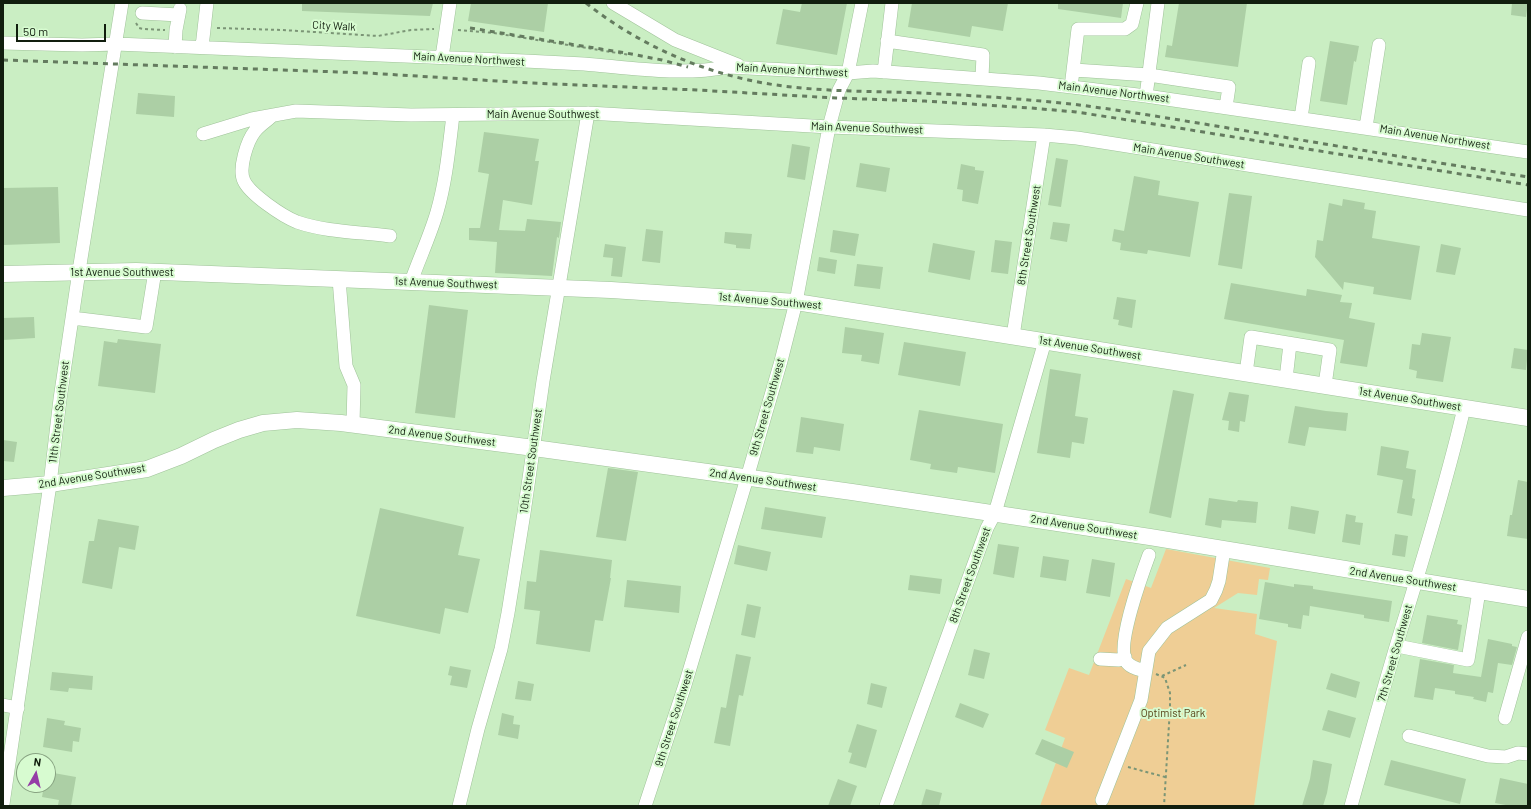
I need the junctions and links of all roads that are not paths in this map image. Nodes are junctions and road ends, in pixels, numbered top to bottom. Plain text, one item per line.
1 (122, 3) edge
2 (207, 3) edge
3 (450, 3) edge
4 (613, 3) edge
5 (862, 3) edge
6 (892, 3) edge
7 (1158, 3) edge
8 (1136, 9) edge
9 (138, 16) road end
10 (1156, 18) junction
11 (887, 41) junction
12 (3, 43) edge
13 (116, 44) junction
14 (1379, 45) dead end
15 (175, 47) junction
16 (202, 48) junction
17 (442, 57) junction
18 (1309, 63) dead end
19 (744, 67) junction
20 (1074, 70) junction
21 (884, 72) junction
22 (848, 73) junction
23 (1149, 75) junction
24 (982, 78) junction
25 (1072, 86) junction
26 (1146, 96) junction
27 (1226, 107) junction
28 (588, 114) junction
29 (273, 115) junction
30 (453, 115) junction
31 (1301, 118) junction
32 (830, 127) junction
33 (1366, 127) junction
34 (202, 134) dead end
35 (1044, 135) junction
36 (1528, 152) edge
37 (1528, 210) edge
38 (390, 236) dead end
39 (78, 271) junction
40 (155, 271) junction
41 (3, 274) edge
42 (339, 279) junction
43 (411, 282) junction
44 (559, 288) junction
45 (796, 302) junction
46 (72, 318) junction
47 (1013, 336) junction
48 (1045, 340) junction
49 (1290, 344) junction
50 (1246, 373) junction
51 (1286, 379) junction
52 (1325, 385) junction
53 (1464, 408) junction
54 (1528, 418) edge
55 (353, 424) junction
56 (534, 448) junction
57 (747, 478) junction
58 (50, 484) junction
59 (3, 488) edge
60 (995, 513) junction
61 (1224, 549) junction
62 (1149, 555) dead end
63 (1417, 581) junction
64 (1479, 591) junction
65 (1528, 600) edge
66 (1528, 638) edge
67 (1397, 646) junction
68 (1125, 657) junction
69 (1100, 658) dead end
70 (1145, 671) junction
71 (3, 705) edge
72 (18, 708) junction
73 (1504, 718) dead end
74 (1409, 736) dead end
75 (1528, 754) edge
76 (1102, 800) dead end
77 (3, 804) edge
78 (459, 806) edge
79 (645, 806) edge
80 (886, 806) edge
81 (1351, 806) edge

1 - 13 street, 11th Street Southwest
2 - 16 street
3 - 17 street
4 - 19 street
5 - 22 street, 9th Street Southwest
6 - 11 street
7 - 10 street
8 - 10 street
8 - 20 street
9 - 15 street
10 - 23 street
11 - 21 street
11 - 24 street
12 - 13 street, Main Avenue Northwest
13 - 15 street, Main Avenue Northwest
13 - 39 street, 11th Street Southwest
14 - 33 street
15 - 16 street, Main Avenue Northwest
16 - 17 street, Main Avenue Northwest
17 - 19 street, Main Avenue Northwest
18 - 31 street
19 - 22 street, Main Avenue Northwest
20 - 23 street
20 - 25 street
21 - 22 street, Main Avenue Northwest
21 - 24 street, Main Avenue Northwest
22 - 32 street, 9th Street Southwest
23 - 26 street
23 - 27 street
24 - 25 street, Main Avenue Northwest
25 - 26 street, Main Avenue Northwest
26 - 27 street, Main Avenue Northwest
27 - 31 street, Main Avenue Northwest
28 - 30 street, Main Avenue Southwest
28 - 32 street, Main Avenue Southwest
28 - 44 street, 10th Street Southwest
29 - 30 street, Main Avenue Southwest
29 - 34 street, Main Avenue Southwest
29 - 38 street
30 - 43 street
31 - 33 street, Main Avenue Northwest
32 - 35 street, Main Avenue Southwest
32 - 45 street, 9th Street Southwest
33 - 36 street, Main Avenue Northwest
35 - 37 street, Main Avenue Southwest
35 - 47 street, 8th Street Southwest
39 - 40 main road, 1st Avenue Southwest
39 - 41 main road, 1st Avenue Southwest
39 - 46 street, 11th Street Southwest
40 - 42 main road, 1st Avenue Southwest
40 - 46 street
42 - 43 main road, 1st Avenue Southwest
42 - 55 street
43 - 44 main road, 1st Avenue Southwest
44 - 45 main road, 1st Avenue Southwest
44 - 56 street, 10th Street Southwest
45 - 47 main road, 1st Avenue Southwest
45 - 57 street, 9th Street Southwest
46 - 58 street, 11th Street Southwest
47 - 48 main road, 1st Avenue Southwest
48 - 50 main road, 1st Avenue Southwest
48 - 60 street, 8th Street Southwest
49 - 50 street
49 - 51 street
49 - 52 street
50 - 51 main road, 1st Avenue Southwest
51 - 52 main road, 1st Avenue Southwest
52 - 53 main road, 1st Avenue Southwest
53 - 54 main road, 1st Avenue Southwest
53 - 63 street, 7th Street Southwest
55 - 56 main road, 2nd Avenue Southwest
55 - 58 main road, 2nd Avenue Southwest
56 - 57 main road, 2nd Avenue Southwest
56 - 78 street, 10th Street Southwest
57 - 60 main road, 2nd Avenue Southwest
57 - 79 street, 9th Street Southwest
58 - 59 main road, 2nd Avenue Southwest
58 - 72 street, 11th Street Southwest
60 - 61 main road, 2nd Avenue Southwest
60 - 80 street, 8th Street Southwest
61 - 63 main road, 2nd Avenue Southwest
61 - 70 street
62 - 68 street
63 - 64 main road, 2nd Avenue Southwest
63 - 67 street, 7th Street Southwest
64 - 65 main road, 2nd Avenue Southwest
64 - 67 street
66 - 73 street
67 - 81 street, 7th Street Southwest
68 - 69 street
68 - 70 street
70 - 76 street
71 - 72 street
72 - 77 street, 11th Street Southwest
74 - 75 street

